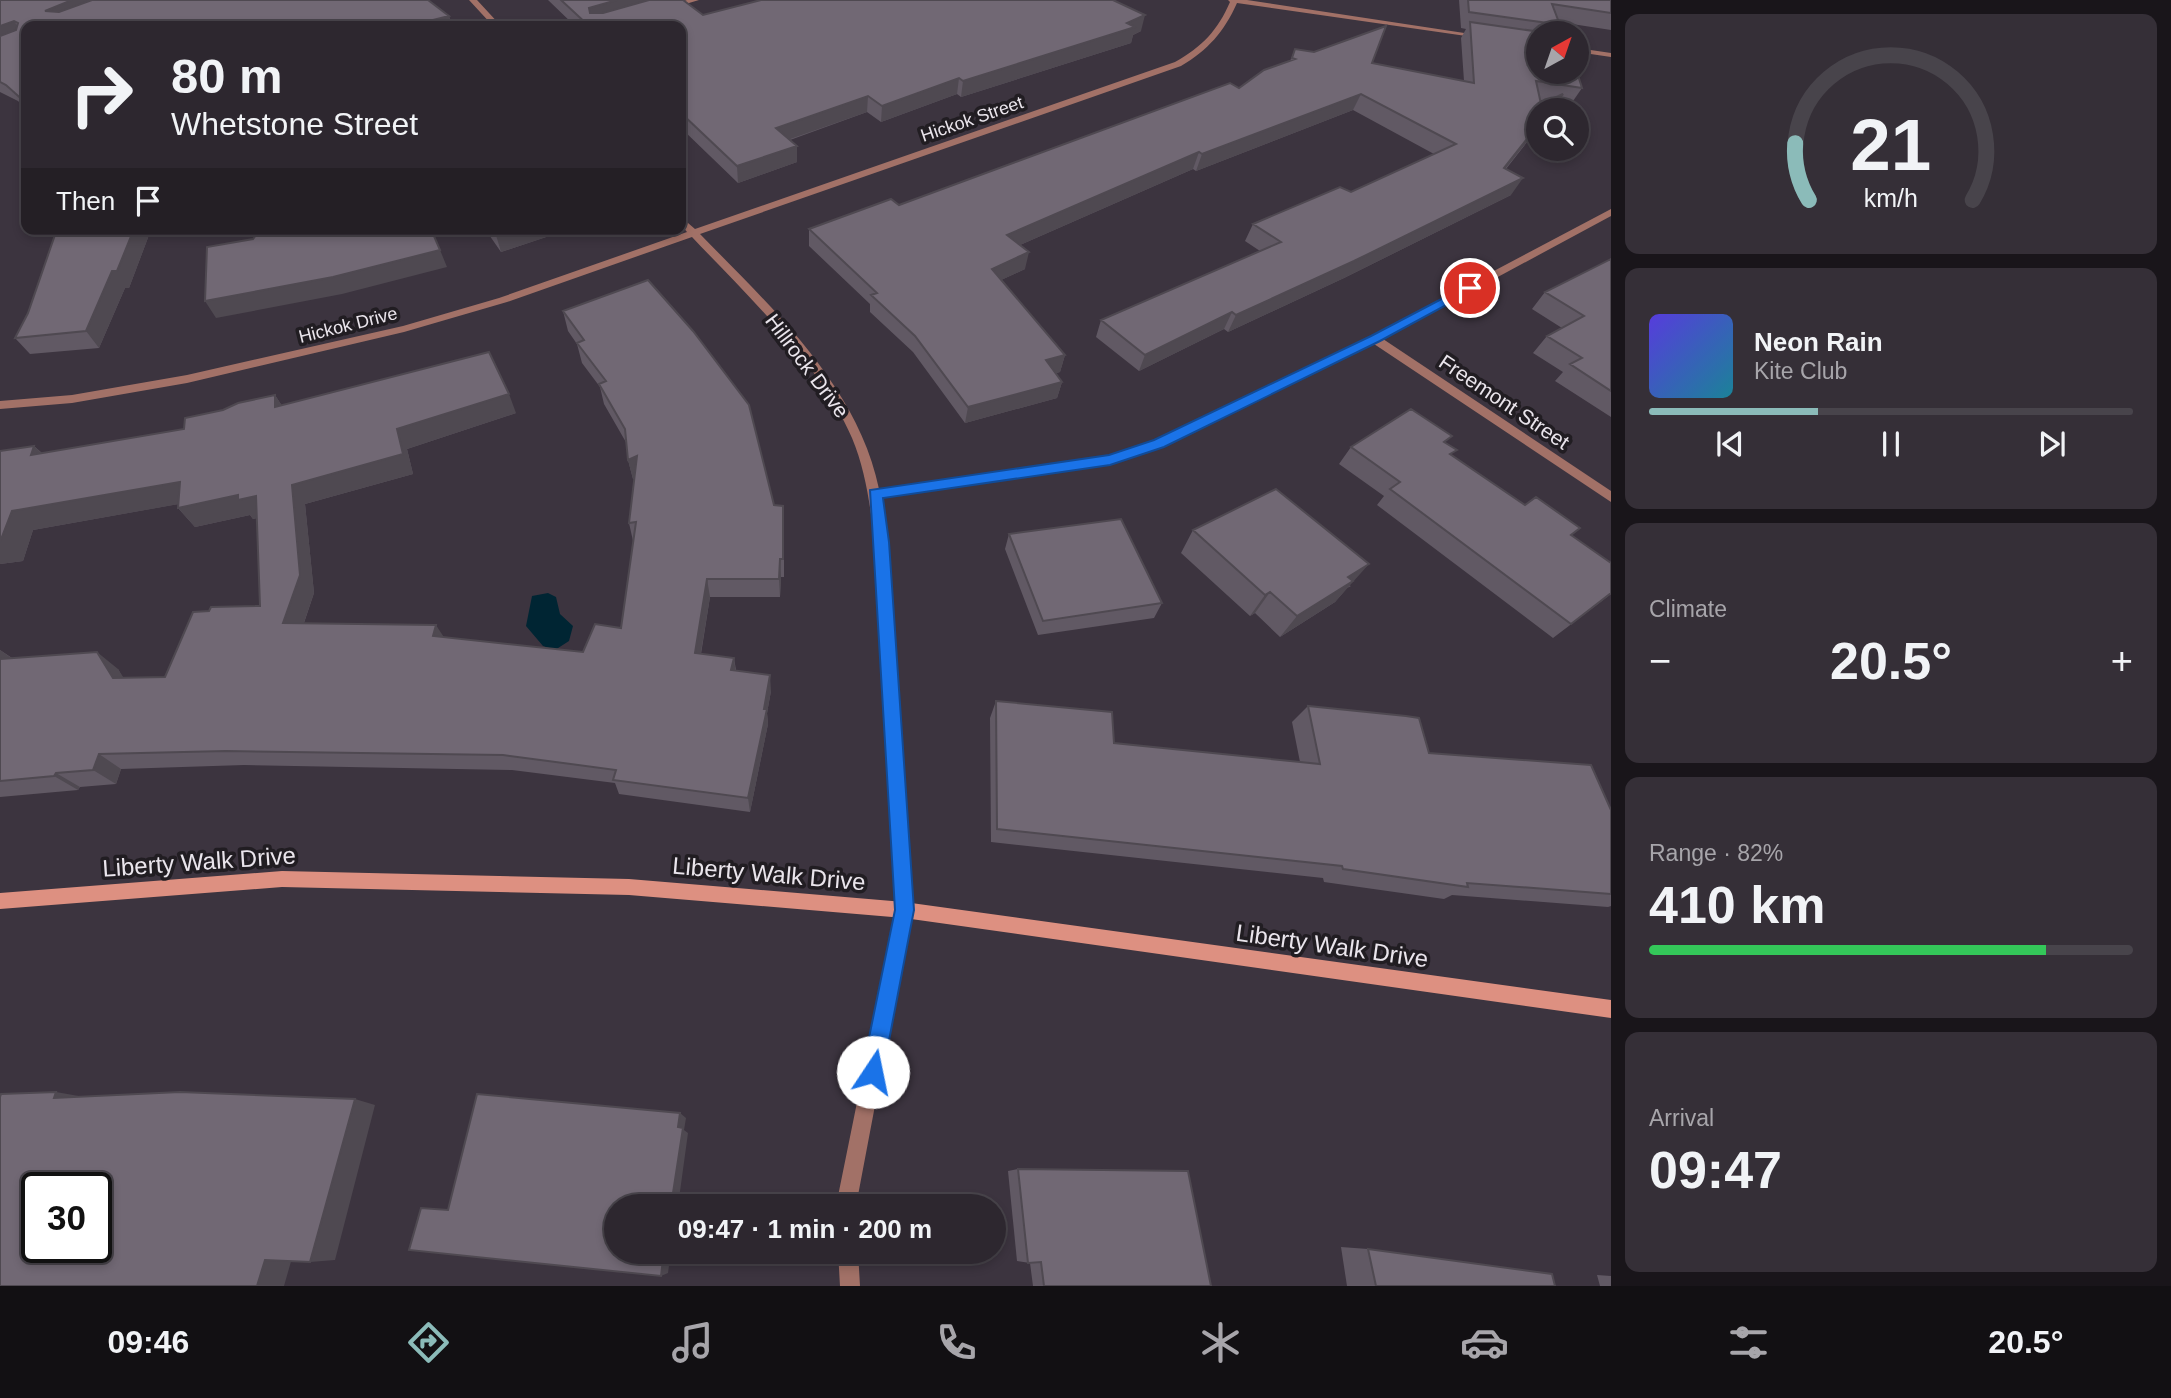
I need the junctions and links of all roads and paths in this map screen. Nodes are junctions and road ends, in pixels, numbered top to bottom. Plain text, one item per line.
1 (473, 0) edge
2 (695, 0) edge
3 (1233, 0) edge
4 (658, 10) edge
5 (492, 21) edge
6 (1497, 38) edge
7 (1589, 52) edge
8 (1611, 55) edge
9 (1611, 212) edge
10 (686, 226) edge
11 (692, 233) junction
12 (1375, 338) junction
13 (0, 405) edge
14 (875, 494) junction
15 (1611, 497) edge
16 (0, 901) edge
17 (904, 910) junction
18 (1611, 1009) edge
19 (848, 1194) edge
20 (849, 1264) edge
21 (850, 1286) edge

1 - 5 street
2 - 4 street
3 - 6 street
3 - 11 street, Hickok Street
7 - 8 street
9 - 12 street
10 - 11 street, Hillrock Drive
11 - 13 street, Hickok Drive
11 - 14 street, Hillrock Drive
12 - 14 street
12 - 15 street, Freemont Street
14 - 17 street, Hillrock Drive
16 - 17 street, Liberty Walk Drive
17 - 18 street, Liberty Walk Drive
17 - 19 street, Hillrock Drive
20 - 21 street

